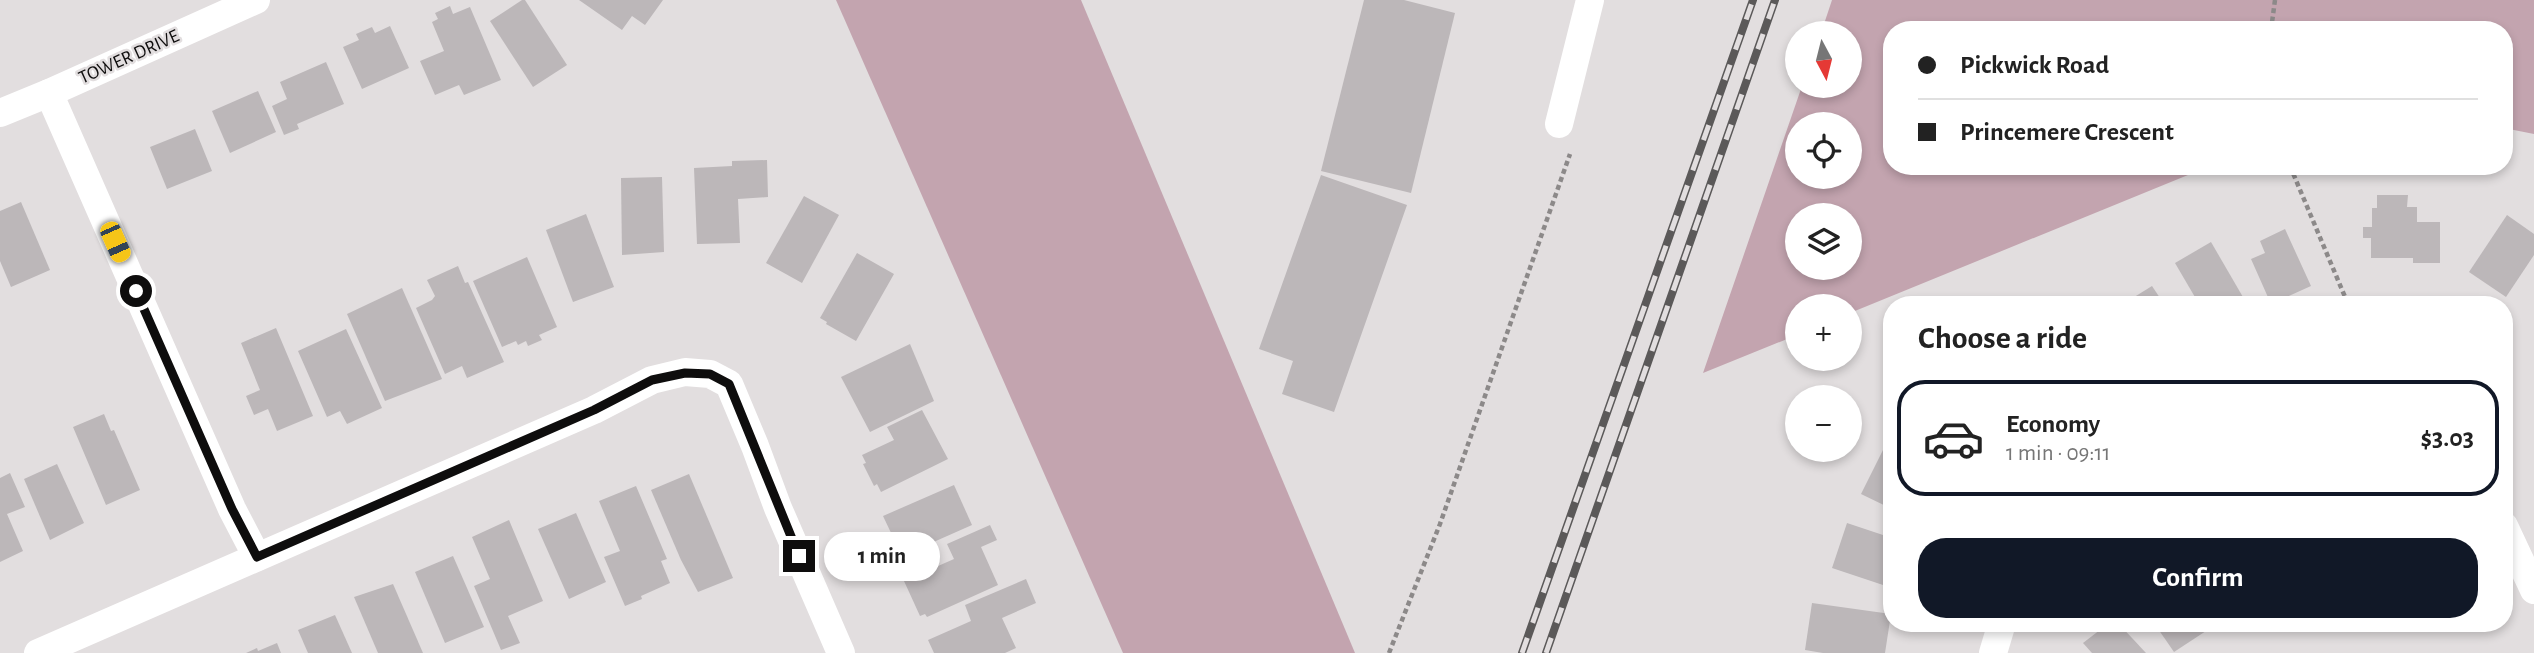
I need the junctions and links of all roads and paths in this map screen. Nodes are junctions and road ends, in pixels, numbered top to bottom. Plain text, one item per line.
1 (256, 0) edge
2 (1567, 0) edge
3 (1590, 0) edge
4 (2275, 0) edge
5 (2272, 21) edge
6 (1581, 30) junction
7 (50, 93) junction
8 (0, 113) edge
9 (1559, 124) joint
10 (2294, 175) edge
11 (2345, 296) edge
12 (2513, 545) edge
13 (257, 557) junction
14 (2534, 590) edge
15 (1999, 632) edge
16 (38, 653) edge
17 (841, 653) edge
18 (1389, 653) edge
19 (1993, 653) edge

1 - 7 street, TOWER DRIVE
2 - 6 street
3 - 6 street
4 - 5 path
6 - 9 street
7 - 8 street, TOWER DRIVE
7 - 13 street
9 - 18 path
10 - 11 path
12 - 14 street
13 - 16 street
13 - 17 street
15 - 19 street

